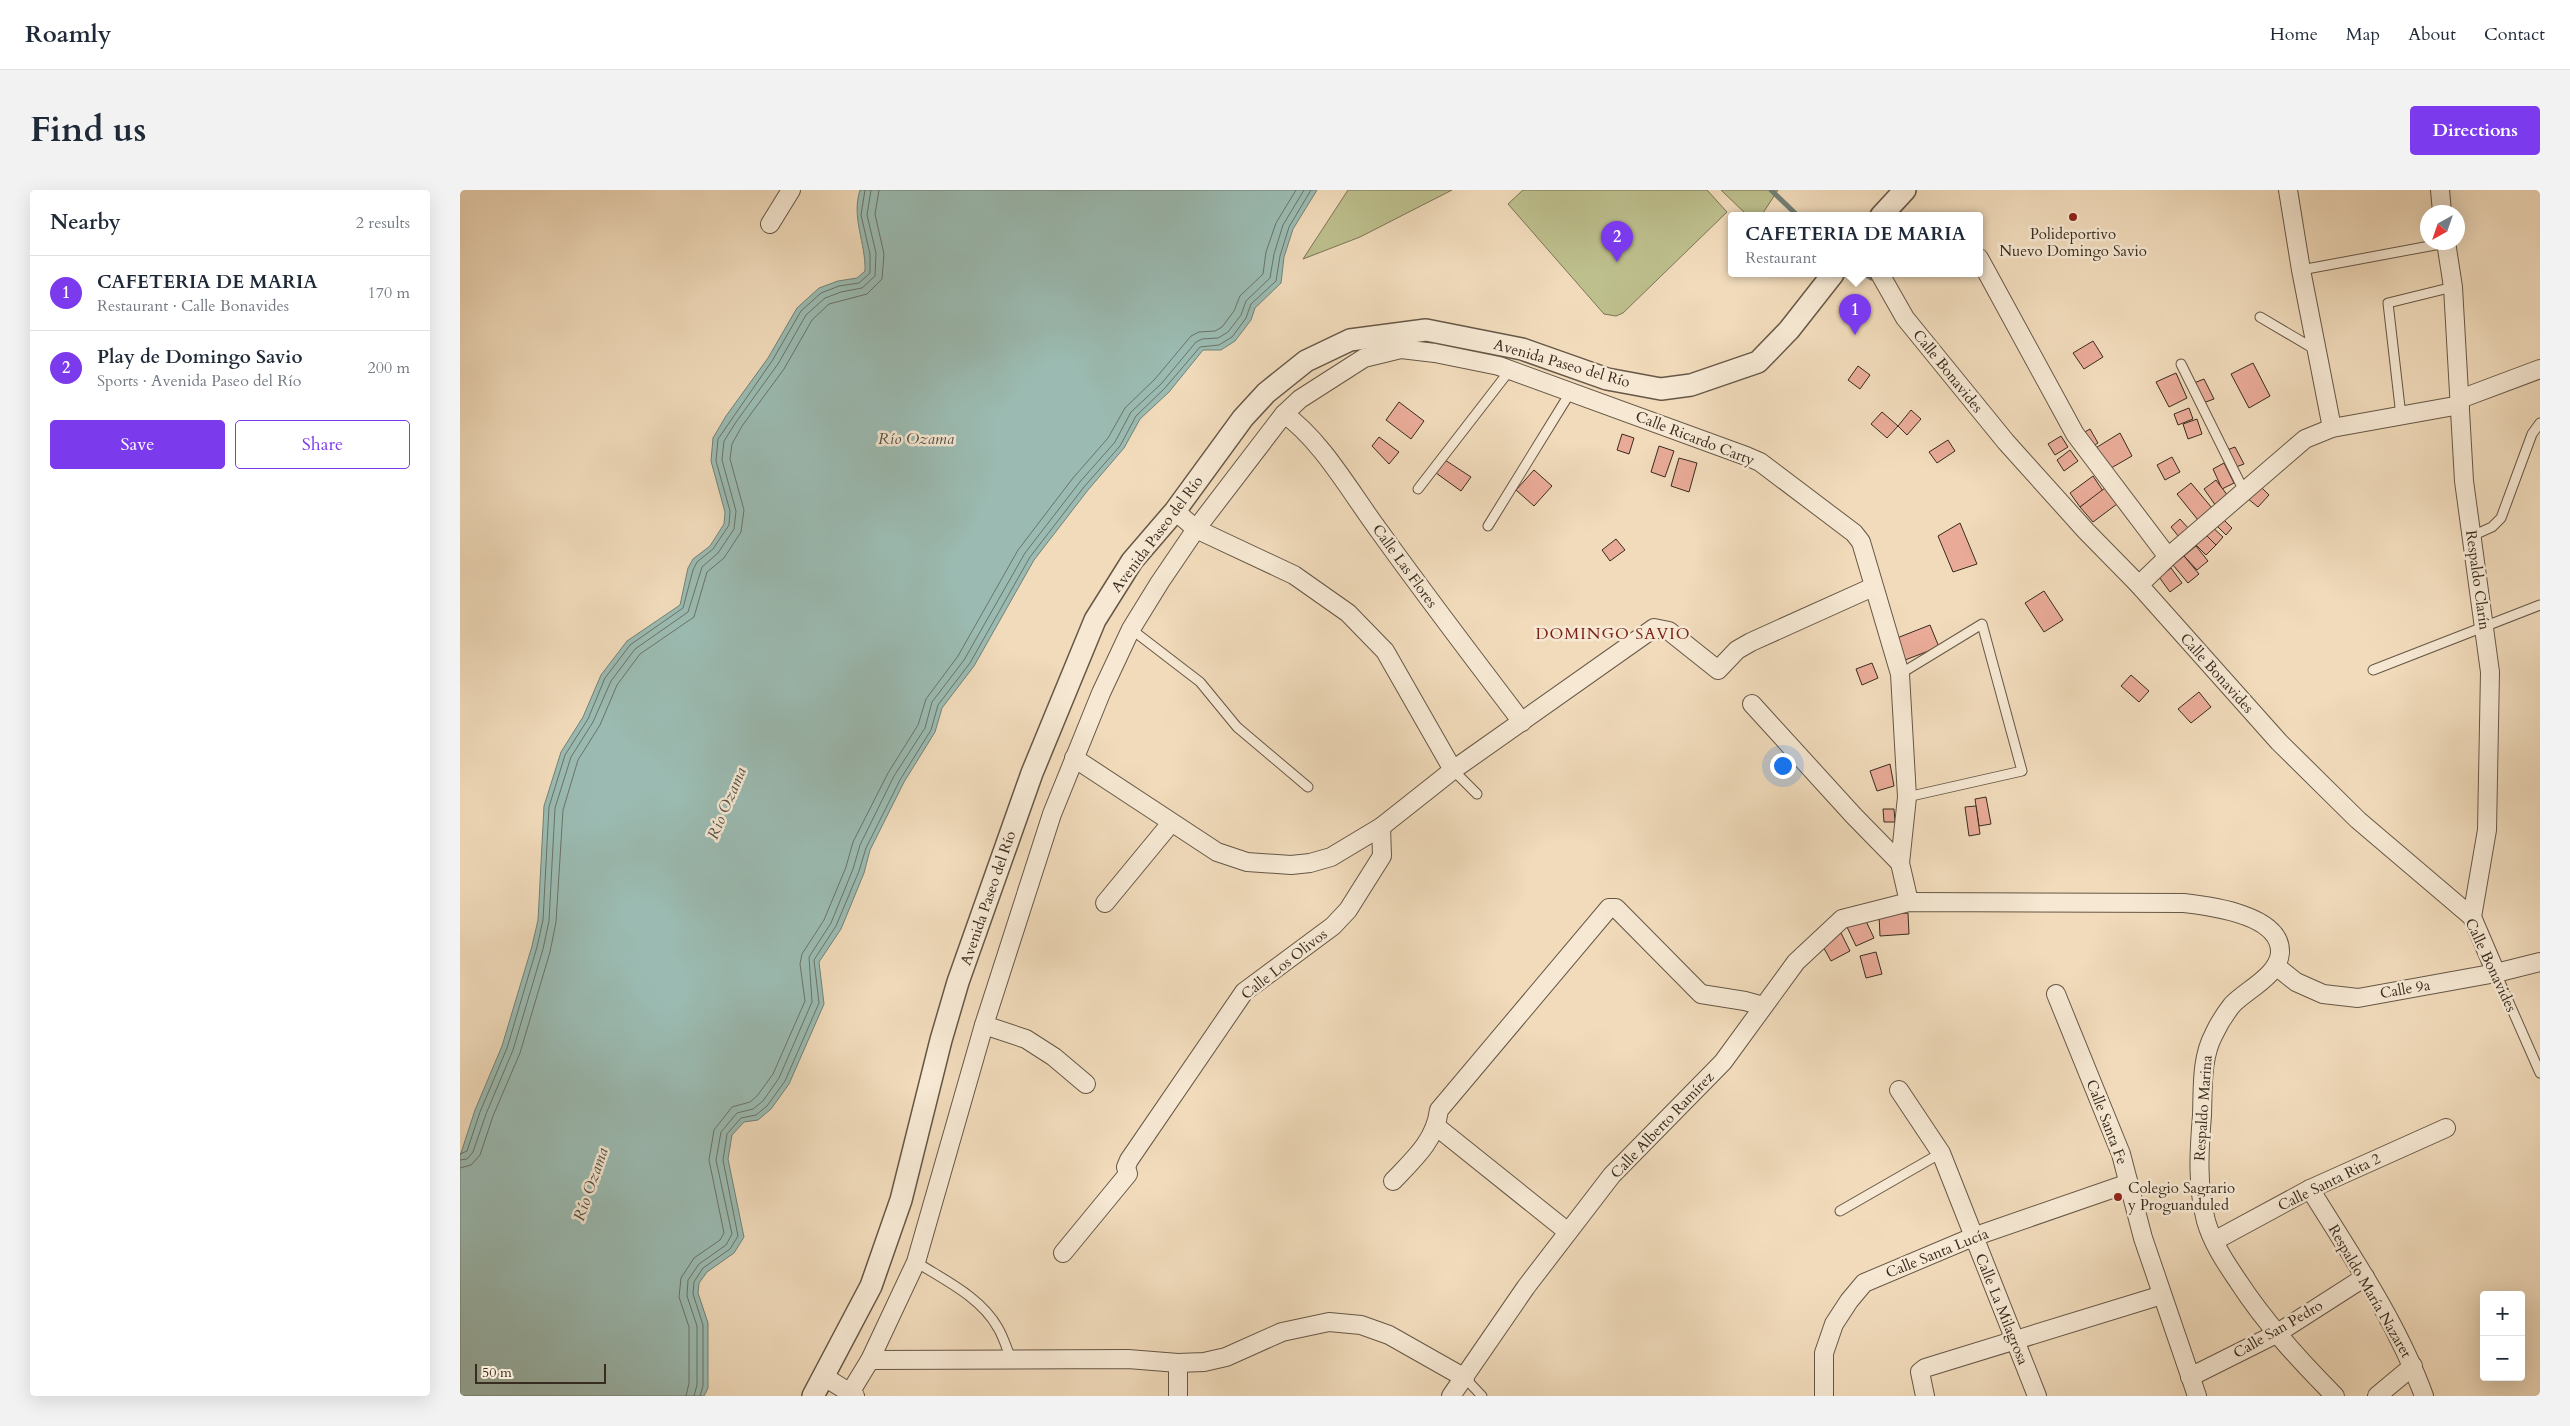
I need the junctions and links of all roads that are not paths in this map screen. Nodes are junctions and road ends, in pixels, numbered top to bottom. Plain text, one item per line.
1 (791, 190) edge
2 (1905, 190) edge
3 (2288, 190) edge
4 (2440, 190) edge
5 (2441, 205) edge
6 (1885, 212) edge
7 (770, 224) dead end
8 (2420, 247) edge
9 (2447, 250) edge
10 (1983, 265) edge
11 (2301, 270) junction
12 (1831, 277) edge
13 (1882, 277) edge
14 (2453, 287) junction
15 (2260, 317) dead end
16 (2317, 351) junction
17 (2181, 364) dead end
18 (1510, 370) junction
19 (2540, 370) edge
20 (1570, 393) junction
21 (2460, 402) junction
22 (1284, 414) junction
23 (2401, 416) junction
24 (2540, 423) edge
25 (2332, 428) junction
26 (1418, 489) dead end
27 (2244, 491) junction
28 (1175, 510) junction
29 (1488, 526) dead end
30 (1196, 530) junction
31 (2472, 536) junction
32 (2168, 557) junction
33 (2139, 585) junction
34 (1873, 586) junction
35 (2540, 605) edge
36 (2484, 626) junction
37 (1131, 629) junction
38 (2373, 670) dead end
39 (1900, 674) junction
40 (1752, 704) dead end
41 (1522, 722) junction
42 (1074, 758) junction
43 (1453, 770) junction
44 (1308, 787) dead end
45 (1477, 794) dead end
46 (1907, 797) junction
47 (1171, 823) junction
48 (1381, 828) junction
49 (1900, 863) junction
50 (1909, 902) junction
51 (1105, 903) dead end
52 (2472, 917) junction
53 (2540, 962) edge
54 (2276, 966) junction
55 (2496, 973) junction
56 (2056, 994) dead end
57 (1763, 1006) junction
58 (984, 1025) junction
59 (2540, 1073) edge
60 (1086, 1084) dead end
61 (1899, 1090) dead end
62 (1437, 1127) junction
63 (2446, 1128) dead end
64 (1941, 1153) junction
65 (1393, 1181) dead end
66 (2128, 1183) junction
67 (2310, 1189) junction
68 (1840, 1211) dead end
69 (1568, 1232) junction
70 (1973, 1237) junction
71 (2214, 1241) junction
72 (1063, 1253) dead end
73 (916, 1262) junction
74 (2365, 1277) junction
75 (2162, 1295) junction
76 (2276, 1334) junction
77 (2015, 1340) junction
78 (870, 1360) junction
79 (1012, 1361) junction
80 (1178, 1363) junction
81 (2413, 1366) junction
82 (823, 1376) junction
83 (2190, 1377) junction
84 (1465, 1378) junction
85 (851, 1395) edge
86 (813, 1396) edge
87 (1178, 1396) edge
88 (1451, 1396) edge
89 (1482, 1396) edge
90 (1824, 1396) edge
91 (1925, 1396) edge
92 (2037, 1396) edge
93 (2196, 1396) edge
94 (2335, 1396) edge
95 (2377, 1396) edge
96 (2424, 1396) edge

1 - 7 street
2 - 6 street
3 - 11 street
4 - 5 street
8 - 11 lane
9 - 14 street, Respaldo Clarín
10 - 32 street
11 - 16 street
12 - 28 street, Avenida Paseo del Río
13 - 33 street, Calle Bonavides
14 - 21 street, Respaldo Clarín
14 - 23 lane
15 - 16 lane
16 - 25 street
17 - 27 lane
18 - 20 street, Calle Ricardo Carty
18 - 22 street, Calle Ricardo Carty
18 - 26 lane
19 - 21 street
20 - 29 lane
20 - 34 street, Calle Ricardo Carty
21 - 23 street
21 - 31 street, Respaldo Clarín
22 - 30 street, Avenida Paseo del Río
22 - 41 street, Calle Las Flores
23 - 25 street
24 - 31 lane
25 - 27 street
27 - 32 street
28 - 30 street
28 - 82 street, Avenida Paseo del Río
30 - 37 street, Avenida Paseo del Río
30 - 43 street
31 - 36 street, Respaldo Clarín
32 - 33 street
33 - 52 street, Calle Bonavides
34 - 39 street, Calle Ricardo Carty
34 - 41 street
35 - 36 lane
36 - 38 lane
36 - 52 street, Respaldo Clarín
37 - 42 street, Avenida Paseo del Río
37 - 44 lane
39 - 46 street, Calle Ricardo Carty
39 - 46 lane
40 - 49 street
41 - 43 street
42 - 47 street
42 - 58 street, Avenida Paseo del Río
43 - 45 lane
43 - 48 street
46 - 49 street, Calle Ricardo Carty
47 - 48 street
47 - 51 street
48 - 72 street, Calle Los Olivos
49 - 50 street, Calle Ricardo Carty
50 - 54 street
50 - 57 street, Calle Alberto Ramírez
52 - 55 street, Calle Bonavides
53 - 55 street, Calle 9a
54 - 55 street, Calle 9a
54 - 71 street, Respaldo Marina
55 - 59 lane, Calle Bonavides
56 - 66 street, Calle Santa Fe
57 - 62 street
57 - 69 street, Calle Alberto Ramírez
58 - 60 street
58 - 73 street, Avenida Paseo del Río
61 - 64 street, Calle La Milagrosa
62 - 65 street
62 - 69 street
63 - 67 street, Calle Santa Rita 2
64 - 68 lane
64 - 70 street, Calle La Milagrosa
66 - 70 street, Calle Santa Lucía
66 - 75 street, Calle Santa Fe
67 - 71 street, Calle Santa Rita 2
67 - 74 street, Respaldo María Nazaret
69 - 84 street, Calle Alberto Ramírez
70 - 77 street, Calle La Milagrosa
70 - 90 street, Calle Santa Lucía
71 - 76 street, Respaldo Marina
73 - 78 street, Avenida Paseo del Río
73 - 79 lane
74 - 76 street, Calle San Pedro
74 - 81 street, Respaldo María Nazaret
75 - 77 street
75 - 83 street, Calle Santa Fe
76 - 83 street, Calle San Pedro
76 - 94 street, Respaldo Marina
77 - 91 street
77 - 92 street, Calle La Milagrosa
78 - 79 street
78 - 85 street, Avenida Paseo del Río
79 - 80 street
80 - 84 street
80 - 87 street
81 - 95 street
81 - 96 street, Respaldo María Nazaret
82 - 85 street
82 - 86 street, Avenida Paseo del Río
83 - 93 street, Calle Santa Fe
84 - 88 street, Calle Alberto Ramírez
84 - 89 lane

